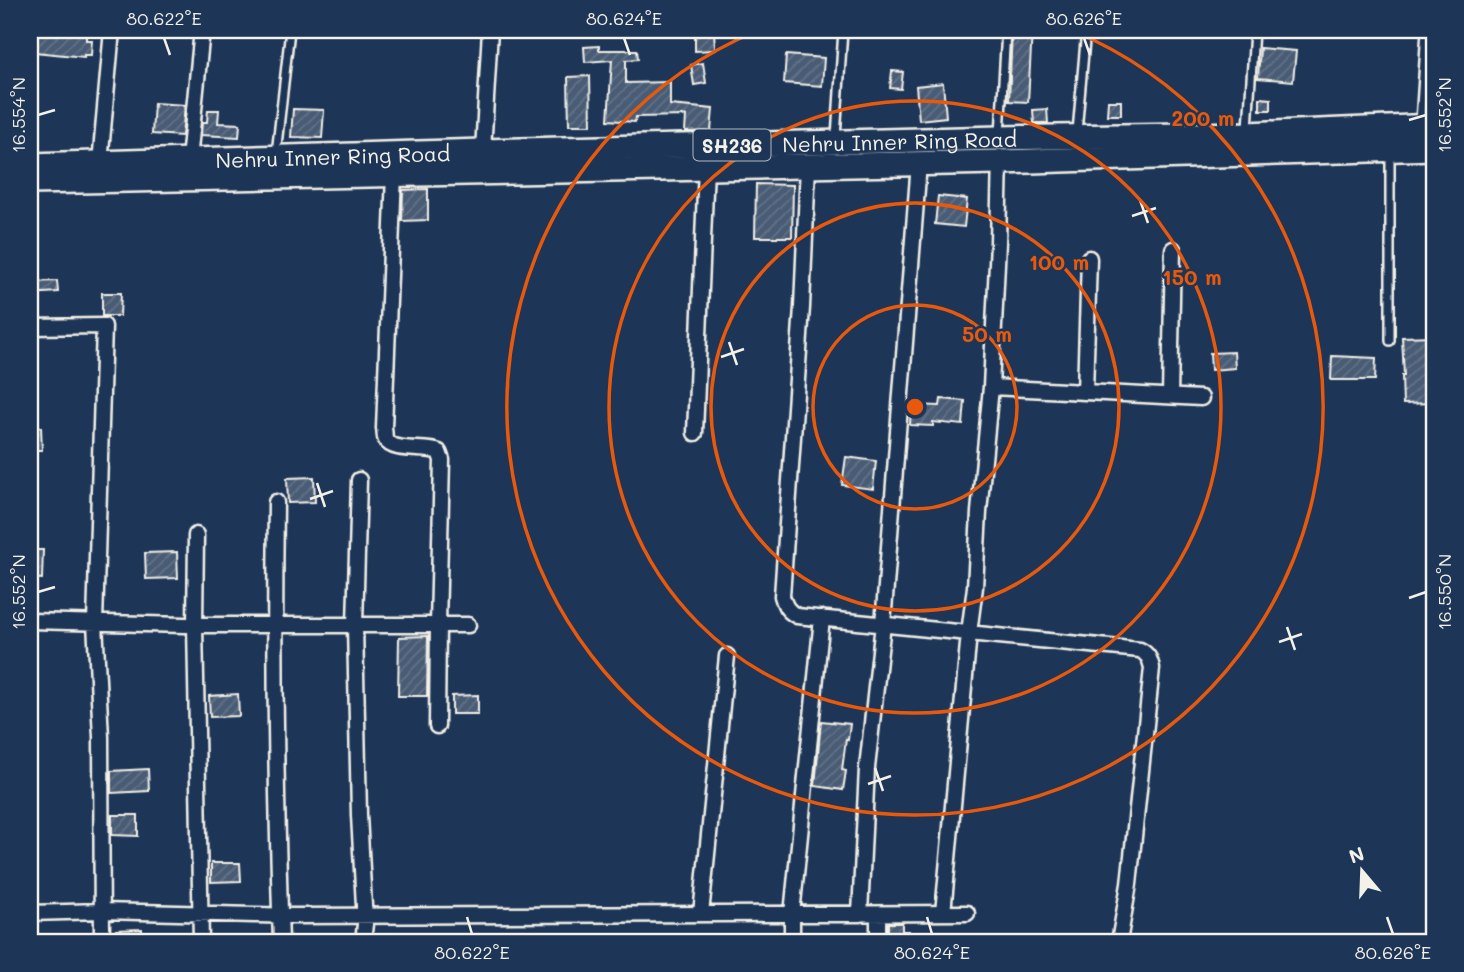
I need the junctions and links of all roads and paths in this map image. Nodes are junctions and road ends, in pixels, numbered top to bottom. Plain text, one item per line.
1 (112, 30) edge
2 (202, 30) edge
3 (290, 30) edge
4 (490, 30) edge
5 (843, 30) edge
6 (1006, 30) edge
7 (1086, 30) edge
8 (1254, 30) edge
9 (1426, 30) edge
10 (1427, 126) edge
11 (1248, 134) junction
12 (1077, 136) junction
13 (1000, 138) junction
14 (835, 143) junction
15 (1434, 148) edge
16 (1390, 149) junction
17 (483, 151) junction
18 (275, 156) junction
19 (189, 160) junction
20 (1000, 162) junction
21 (100, 163) junction
22 (919, 163) junction
23 (30, 165) edge
24 (808, 165) junction
25 (706, 167) junction
26 (394, 174) junction
27 (30, 182) edge
28 (1173, 249) dead end
29 (1089, 258) dead end
30 (30, 327) edge
31 (1390, 341) dead end
32 (991, 387) junction
33 (1085, 392) junction
34 (1170, 397) junction
35 (1201, 398) dead end
36 (695, 433) dead end
37 (359, 480) dead end
38 (276, 502) dead end
39 (196, 535) dead end
40 (822, 618) junction
41 (30, 621) edge
42 (95, 623) junction
43 (883, 624) junction
44 (195, 625) junction
45 (274, 625) junction
46 (355, 625) junction
47 (438, 625) junction
48 (468, 625) dead end
49 (969, 634) junction
50 (727, 656) dead end
51 (437, 726) dead end
52 (102, 911) junction
53 (30, 913) edge
54 (943, 913) junction
55 (967, 913) dead end
56 (201, 914) junction
57 (701, 914) junction
58 (792, 914) junction
59 (860, 914) junction
60 (878, 914) junction
61 (364, 915) junction
62 (280, 916) junction
63 (102, 942) edge
64 (201, 942) edge
65 (281, 942) edge
66 (363, 942) edge
67 (792, 942) edge
68 (878, 942) edge
69 (1119, 942) edge

1 - 21 street
2 - 19 street
3 - 18 lane
4 - 17 street
5 - 14 lane
6 - 13 lane
7 - 12 lane
8 - 11 lane
9 - 10 lane
10 - 11 main road, Nehru Inner Ring Road / SH236
11 - 12 main road, Nehru Inner Ring Road / SH236
12 - 13 main road, Nehru Inner Ring Road / SH236
13 - 14 main road, Nehru Inner Ring Road / SH236
13 - 20 street
14 - 17 main road, Nehru Inner Ring Road / SH236
15 - 16 main road, SH236
16 - 20 main road, SH236
16 - 31 lane
17 - 18 main road, Nehru Inner Ring Road / SH236
18 - 19 main road, Nehru Inner Ring Road / SH236
19 - 21 main road, Nehru Inner Ring Road / SH236
20 - 22 main road, SH236
20 - 32 street
21 - 23 main road, Nehru Inner Ring Road / SH236
22 - 24 main road, SH236
22 - 43 street
24 - 25 main road, SH236
24 - 40 street
25 - 26 main road, SH236
25 - 36 street
26 - 27 main road, SH236
26 - 47 street
28 - 34 street
29 - 33 street
30 - 42 street
32 - 33 street
32 - 49 street
33 - 34 street
34 - 35 street
37 - 46 street
38 - 45 street
39 - 44 street
40 - 43 street
40 - 58 street
41 - 42 street
42 - 44 street
42 - 52 street
43 - 49 street
43 - 59 street
44 - 45 street
44 - 56 street
45 - 46 street
45 - 62 street
46 - 47 street
46 - 61 street
47 - 48 street
47 - 51 street
49 - 54 street
49 - 69 street
50 - 57 street
52 - 53 street
52 - 56 street
52 - 63 street
54 - 55 street
54 - 60 street
56 - 62 street
56 - 64 street
57 - 58 street
57 - 61 street
58 - 59 street
58 - 67 street
59 - 60 street
60 - 68 street
61 - 62 street
61 - 66 street
62 - 65 street

